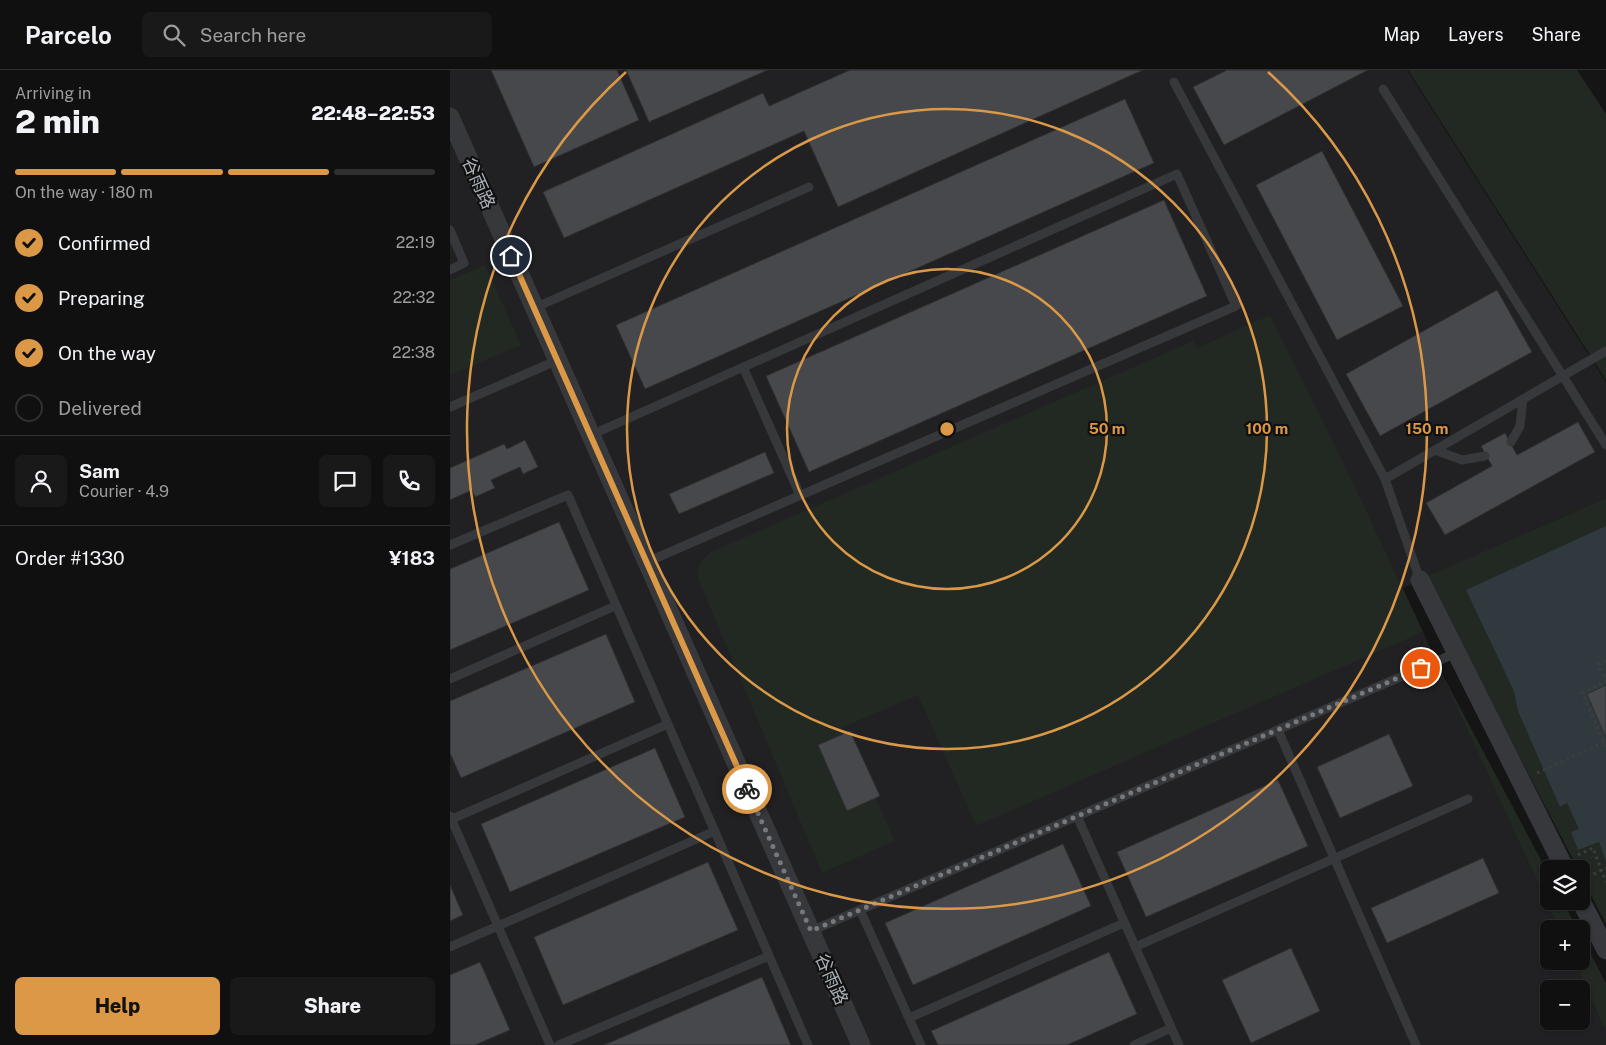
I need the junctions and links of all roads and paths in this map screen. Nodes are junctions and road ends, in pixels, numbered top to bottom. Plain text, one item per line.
1 (1174, 82) dead end
2 (1383, 89) dead end
3 (450, 117) edge
4 (808, 187) dead end
5 (450, 230) edge
6 (450, 270) edge
7 (534, 308) junction
8 (1606, 351) edge
9 (558, 360) junction
10 (743, 367) junction
11 (1563, 376) junction
12 (1523, 399) junction
13 (450, 407) edge
14 (591, 435) junction
15 (1511, 442) dead end
16 (1606, 445) edge
17 (1435, 450) junction
18 (1485, 456) dead end
19 (1385, 479) junction
20 (800, 495) junction
21 (450, 545) edge
22 (647, 562) junction
23 (1420, 580) joint
24 (615, 606) junction
25 (1456, 653) junction
26 (1606, 661) edge
27 (450, 679) edge
28 (668, 724) junction
29 (1278, 730) junction
30 (1604, 742) junction
31 (1606, 747) edge
32 (1536, 773) dead end
33 (1468, 799) dead end
34 (1077, 816) junction
35 (450, 818) edge
36 (715, 831) junction
37 (1334, 858) junction
38 (1560, 860) edge
39 (1572, 860) edge
40 (1606, 868) edge
41 (1590, 876) edge
42 (1606, 882) edge
43 (860, 910) junction
44 (1586, 910) edge
45 (1124, 923) junction
46 (498, 926) junction
47 (811, 931) junction
48 (450, 947) edge
49 (1135, 947) junction
50 (1606, 950) edge
51 (769, 956) junction
52 (909, 1018) junction
53 (1171, 1028) junction
54 (550, 1045) edge
55 (559, 1045) edge
56 (808, 1045) edge
57 (861, 1045) edge
58 (921, 1045) edge
59 (1134, 1045) edge
60 (1179, 1045) edge
61 (1416, 1045) edge

1 - 19 lane
2 - 11 lane
3 - 7 street, 谷雨路
4 - 7 lane
5 - 6 lane
7 - 9 street, 谷雨路
8 - 11 lane
9 - 13 lane
9 - 14 street, 谷雨路
10 - 14 lane
10 - 20 lane
10 - 20 lane
11 - 12 lane
11 - 16 lane
12 - 15 lane
12 - 17 lane
14 - 22 street, 谷雨路
17 - 18 lane
17 - 19 lane
19 - 23 lane
20 - 22 lane
21 - 24 lane
22 - 47 street, 谷雨路
23 - 25 street
24 - 27 lane
24 - 28 lane
25 - 29 lane
25 - 38 street
26 - 30 path
28 - 35 lane
28 - 36 lane
29 - 34 lane
29 - 37 lane
30 - 31 path
30 - 32 path
33 - 37 lane
34 - 43 lane
34 - 45 lane
35 - 46 lane
36 - 46 lane
36 - 51 lane
37 - 49 lane
37 - 61 lane
39 - 42 path
40 - 41 path
43 - 47 lane
43 - 52 lane
44 - 50 street
45 - 49 lane
45 - 52 lane
46 - 48 lane
46 - 54 lane
47 - 57 street, 谷雨路
49 - 53 lane
51 - 55 lane
51 - 56 lane
52 - 58 lane
53 - 59 lane
53 - 60 lane

